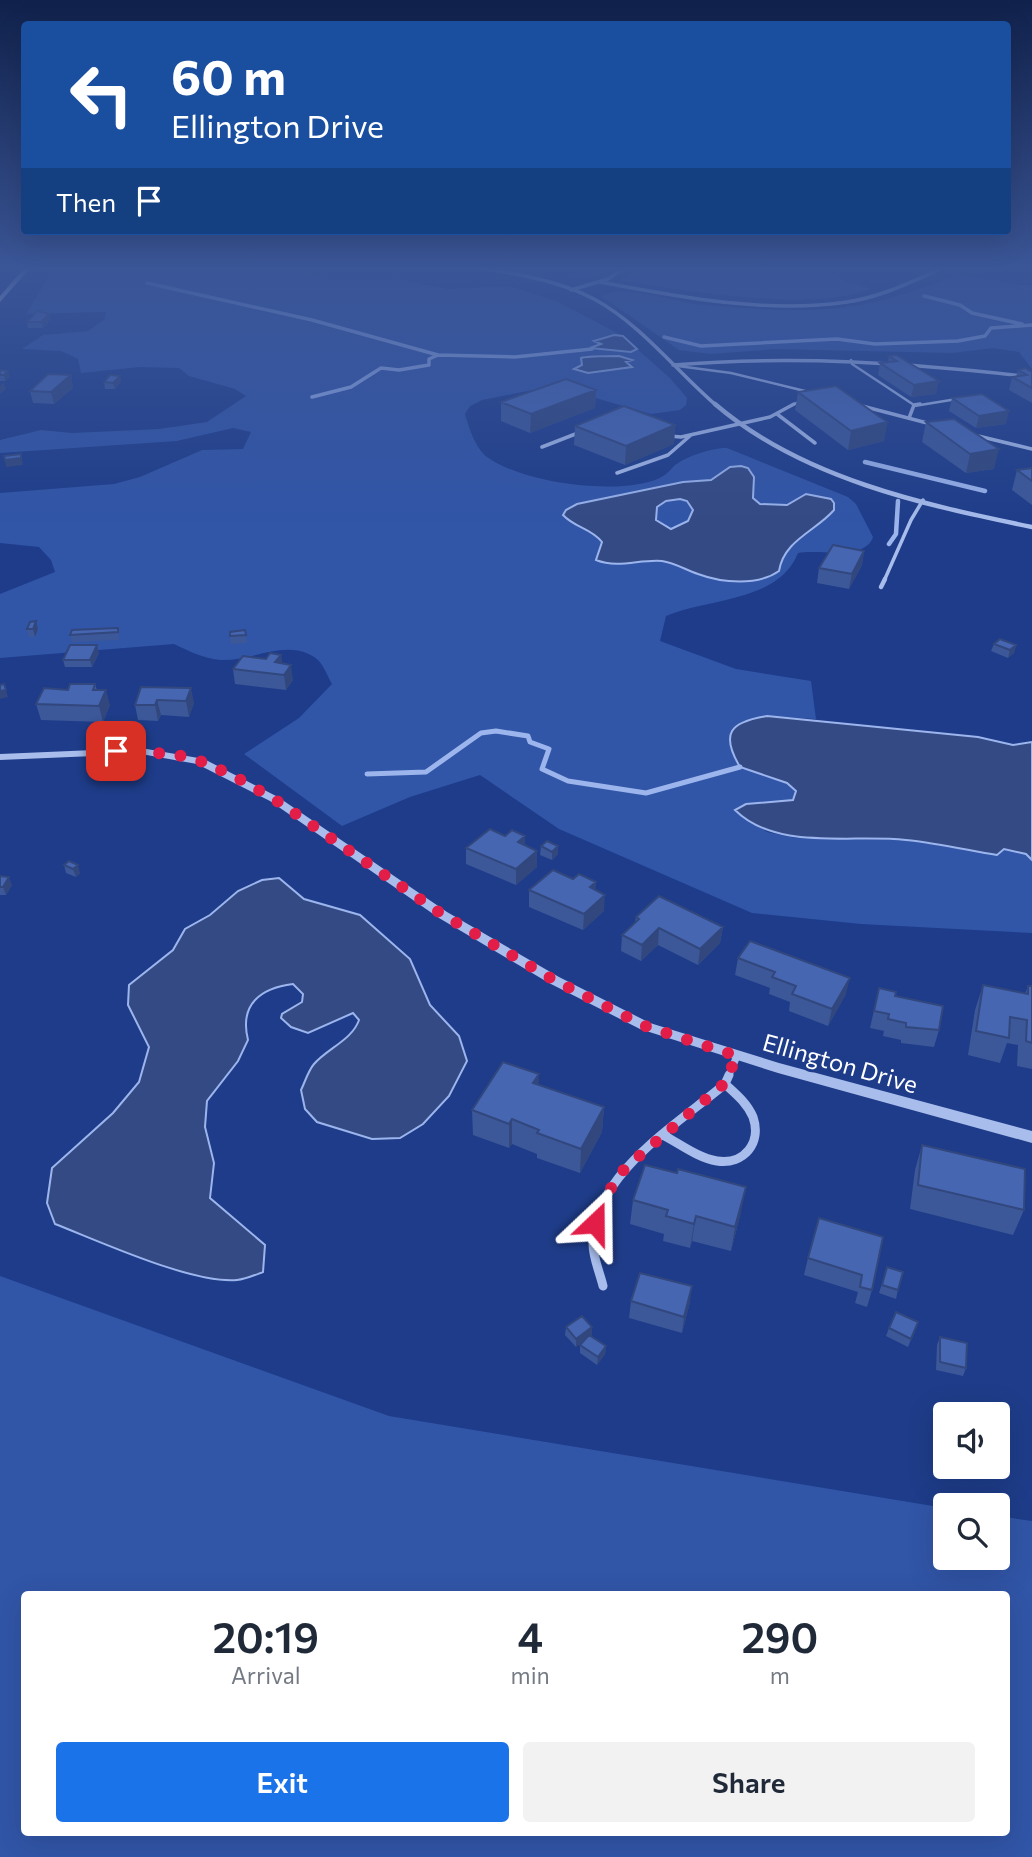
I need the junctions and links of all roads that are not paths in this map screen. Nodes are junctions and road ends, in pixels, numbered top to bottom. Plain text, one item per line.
1 (659, 353) edge
2 (851, 360) junction
3 (673, 365) junction
4 (1032, 377) edge
5 (963, 398) edge
6 (858, 405) edge
7 (914, 405) junction
8 (778, 414) junction
9 (908, 418) junction
10 (739, 423) junction
11 (933, 424) edge
12 (580, 432) edge
13 (657, 433) edge
14 (970, 434) edge
15 (691, 435) junction
16 (815, 443) dead end
17 (542, 447) dead end
18 (1032, 449) edge
19 (617, 473) dead end
20 (923, 500) junction
21 (1032, 527) edge
22 (881, 587) dead end
23 (0, 757) edge
24 (737, 1056) junction
25 (724, 1084) junction
26 (663, 1135) junction
27 (1032, 1137) edge
28 (603, 1286) dead end

1 - 3 street
2 - 3 street
2 - 4 street
2 - 7 lane
3 - 8 lane
3 - 10 street
5 - 7 lane
6 - 9 lane
7 - 9 lane
8 - 10 lane
8 - 16 lane
9 - 11 lane
10 - 15 lane
10 - 20 street
12 - 17 lane
13 - 15 lane
14 - 18 lane
15 - 19 lane
20 - 21 street
20 - 22 lane
23 - 24 street, Ellington Drive
24 - 25 street
24 - 27 street, Ellington Drive
25 - 26 street
25 - 26 street
26 - 28 street

